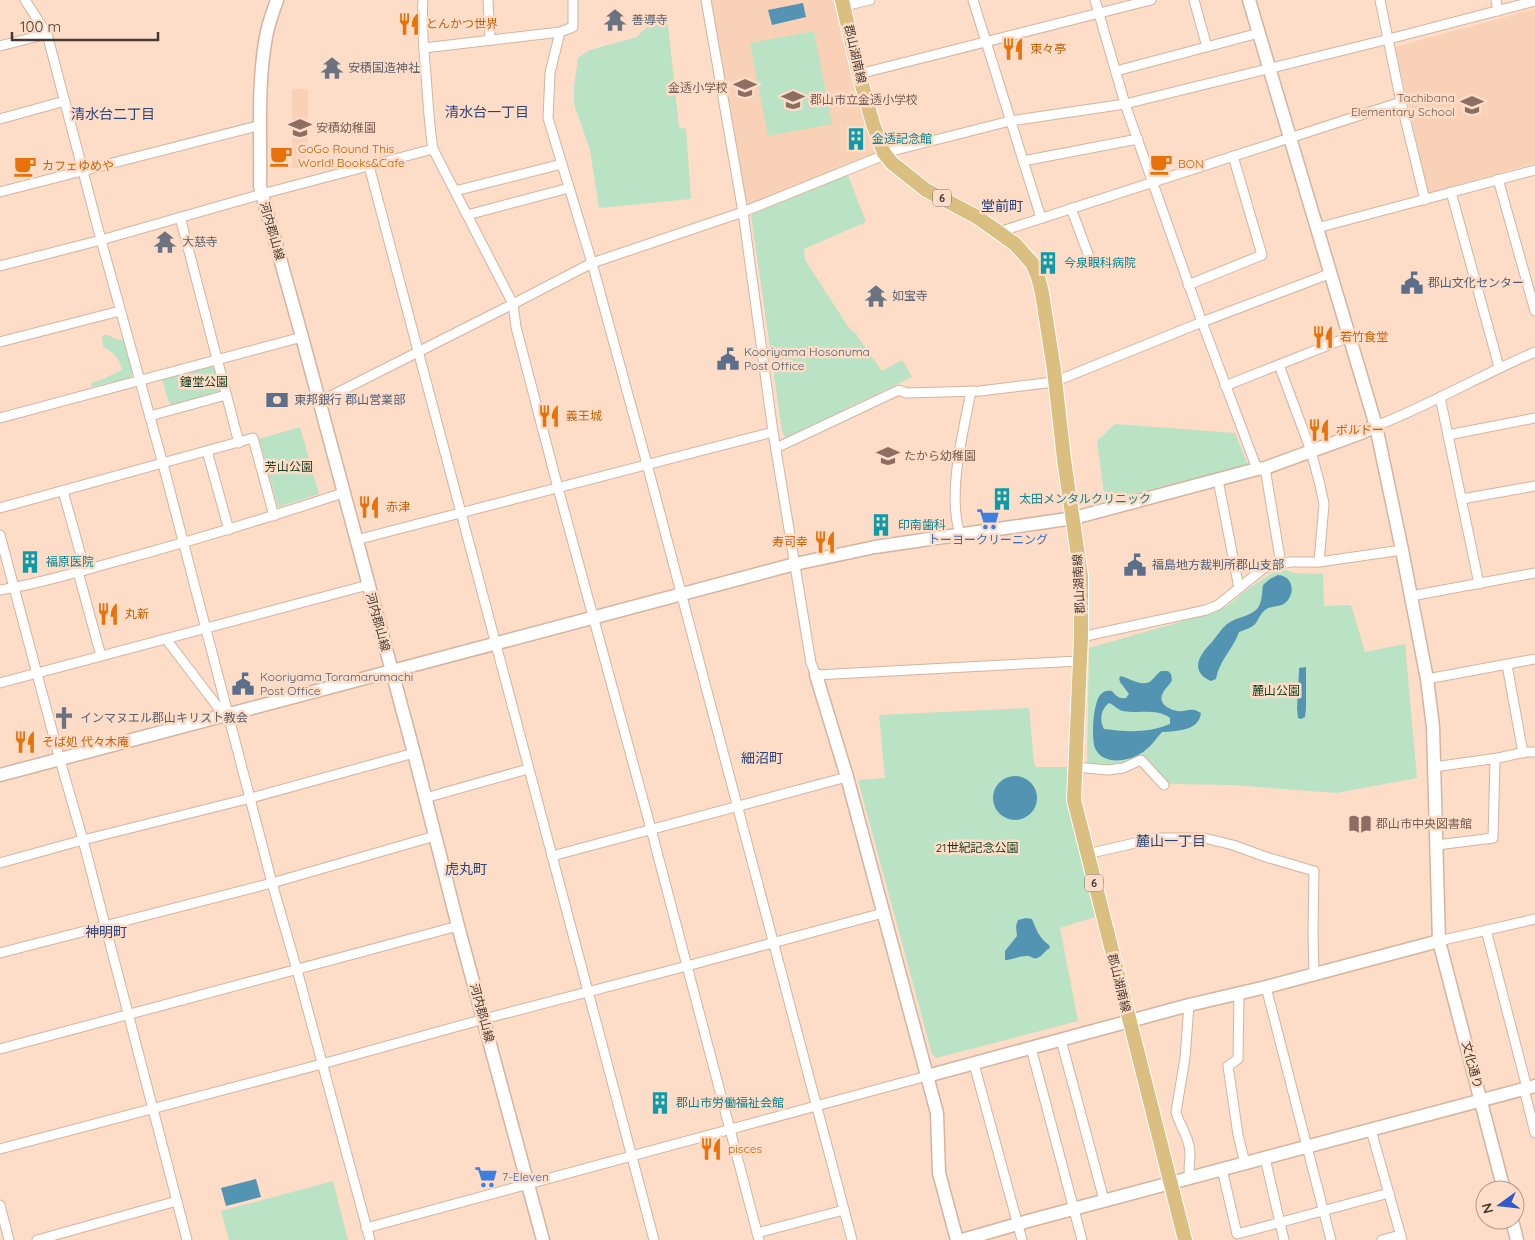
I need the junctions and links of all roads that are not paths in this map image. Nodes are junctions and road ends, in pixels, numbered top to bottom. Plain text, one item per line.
1 (25, 0) edge
2 (277, 0) edge
3 (423, 0) edge
4 (488, 0) edge
5 (573, 0) edge
6 (706, 0) edge
7 (870, 0) edge
8 (973, 0) edge
9 (1095, 0) edge
10 (1151, 0) edge
11 (1194, 0) edge
12 (1249, 0) edge
13 (1380, 0) edge
14 (1496, 0) edge
15 (1535, 1) edge
16 (843, 3) edge
17 (1498, 10) junction
18 (1099, 13) junction
19 (560, 32) junction
20 (1259, 33) junction
21 (47, 34) junction
22 (1389, 39) junction
23 (490, 40) junction
24 (986, 43) junction
25 (0, 46) edge
26 (1207, 47) junction
27 (424, 48) junction
28 (1270, 69) junction
29 (1116, 71) junction
30 (859, 74) junction
31 (65, 102) junction
32 (1402, 102) junction
33 (1125, 104) junction
34 (0, 119) edge
35 (1010, 121) junction
36 (261, 125) junction
37 (1291, 138) junction
38 (1138, 139) junction
39 (433, 149) junction
40 (884, 153) junction
41 (1233, 156) junction
42 (1023, 161) junction
43 (562, 164) junction
44 (369, 166) junction
45 (83, 170) junction
46 (1535, 170) edge
47 (1498, 179) junction
48 (1152, 182) junction
49 (569, 188) junction
50 (454, 191) junction
51 (0, 192) edge
52 (1451, 192) junction
53 (262, 194) junction
54 (1425, 200) junction
55 (1071, 208) junction
56 (743, 212) junction
57 (467, 215) junction
58 (180, 217) junction
59 (1041, 218) junction
60 (1317, 228) junction
61 (999, 232) junction
62 (101, 240) junction
63 (1091, 262) dead end
64 (592, 263) junction
65 (0, 266) edge
66 (1329, 274) junction
67 (1188, 285) junction
68 (513, 304) junction
69 (120, 310) junction
70 (1535, 311) edge
71 (1202, 322) junction
72 (302, 337) junction
73 (1349, 337) junction
74 (0, 342) edge
75 (418, 351) junction
76 (1535, 352) edge
77 (217, 360) junction
78 (1279, 365) junction
79 (1499, 367) junction
80 (140, 380) junction
81 (1054, 382) junction
82 (1225, 386) junction
83 (970, 391) junction
84 (226, 395) junction
85 (1440, 397) junction
86 (319, 402) junction
87 (150, 416) junction
88 (0, 418) edge
89 (1535, 418) edge
90 (1376, 426) junction
91 (774, 432) junction
92 (1448, 435) junction
93 (239, 442) junction
94 (776, 448) junction
95 (207, 451) junction
96 (1311, 451) junction
97 (163, 464) junction
98 (647, 464) junction
99 (1261, 468) junction
100 (1218, 480) junction
101 (1535, 486) edge
102 (558, 488) junction
103 (63, 491) junction
104 (343, 493) junction
105 (1462, 499) junction
106 (0, 508) edge
107 (462, 513) junction
108 (274, 516) junction
109 (1074, 518) junction
110 (229, 530) junction
111 (960, 534) junction
112 (0, 535) edge
113 (356, 540) junction
114 (183, 544) junction
115 (1402, 550) junction
116 (1319, 562) junction
117 (795, 564) junction
118 (1281, 564) junction
119 (81, 571) junction
120 (1535, 573) edge
121 (1479, 584) junction
122 (368, 585) junction
123 (14, 588) junction
124 (1239, 588) junction
125 (0, 590) edge
126 (682, 594) junction
127 (1411, 596) junction
128 (594, 618) junction
129 (205, 629) junction
130 (1081, 637) junction
131 (166, 639) junction
132 (496, 644) junction
133 (101, 656) junction
134 (1535, 659) edge
135 (1079, 661) junction
136 (1507, 665) junction
137 (392, 672) junction
138 (37, 673) junction
139 (816, 675) junction
140 (1427, 679) junction
141 (0, 683) edge
142 (226, 715) junction
143 (1535, 752) edge
144 (414, 753) junction
145 (1523, 753) junction
146 (1495, 759) junction
147 (60, 760) junction
148 (1075, 767) junction
149 (1434, 767) junction
150 (528, 769) junction
151 (0, 776) edge
152 (847, 777) junction
153 (1164, 785) dead end
154 (251, 798) junction
155 (425, 798) junction
156 (737, 806) junction
157 (651, 829) junction
158 (435, 836) junction
159 (83, 840) junction
160 (1437, 845) junction
161 (1087, 854) junction
162 (552, 856) junction
163 (0, 863) edge
164 (272, 883) junction
165 (883, 913) junction
166 (1535, 919) edge
167 (104, 926) junction
168 (458, 926) junction
169 (1486, 930) junction
170 (1439, 941) junction
171 (773, 942) junction
172 (0, 953) edge
173 (687, 966) junction
174 (297, 970) junction
175 (1314, 973) junction
176 (1266, 987) junction
177 (589, 992) junction
178 (1239, 992) junction
179 (1189, 1005) junction
180 (128, 1015) junction
181 (484, 1019) junction
182 (1129, 1022) junction
183 (1061, 1040) junction
184 (1031, 1048) junction
185 (0, 1049) edge
186 (322, 1064) junction
187 (974, 1064) junction
188 (926, 1076) junction
189 (1529, 1088) edge
190 (1481, 1100) junction
191 (817, 1106) junction
192 (153, 1108) junction
193 (730, 1129) junction
194 (1371, 1130) junction
195 (1535, 1132) edge
196 (1306, 1147) junction
197 (0, 1149) edge
198 (632, 1156) junction
199 (1265, 1158) junction
200 (1245, 1163) junction
201 (1222, 1169) junction
202 (1190, 1177) junction
203 (1501, 1180) edge
204 (1170, 1182) junction
205 (528, 1183) junction
206 (1389, 1193) junction
207 (1104, 1200) junction
208 (177, 1202) junction
209 (0, 1205) edge
210 (1073, 1208) junction
211 (844, 1210) junction
212 (1324, 1211) junction
213 (1280, 1223) junction
214 (1018, 1224) junction
215 (366, 1228) junction
216 (758, 1237) edge
217 (1401, 1237) edge
218 (9, 1240) edge
219 (37, 1240) edge
220 (187, 1240) edge
221 (370, 1240) edge
222 (543, 1240) edge
223 (654, 1240) edge
224 (852, 1240) edge
225 (957, 1240) edge
226 (962, 1240) edge
227 (1022, 1240) edge
228 (1082, 1240) edge
229 (1185, 1240) edge
230 (1284, 1240) edge
231 (1331, 1240) edge
232 (1382, 1240) edge

1 - 21 street
2 - 36 street, 河内郡山線
3 - 27 street
4 - 23 street
5 - 19 street
6 - 56 street
7 - 16 street
8 - 24 street
9 - 18 street
10 - 18 street
11 - 26 street
12 - 20 street, 文化通り
13 - 22 street
14 - 17 street
15 - 17 street
16 - 30 main road, 郡山湖南線 / 6
17 - 22 street
18 - 24 street
18 - 29 street
19 - 23 street
19 - 43 street
20 - 26 street
20 - 28 street, 文化通り
21 - 25 street
21 - 31 street
22 - 28 street
22 - 32 street
23 - 27 street
24 - 30 street
24 - 35 street
26 - 29 street
27 - 39 street
28 - 33 street
28 - 37 street, 文化通り
29 - 33 street
30 - 40 main road, 郡山湖南線 / 6
31 - 34 street
31 - 45 street
32 - 37 street
32 - 54 street
33 - 35 street
33 - 38 street
35 - 40 street
35 - 42 street
36 - 45 street
36 - 53 street, 河内郡山線
37 - 41 street
37 - 60 street, 文化通り
38 - 42 street
38 - 48 street
39 - 44 street
39 - 50 street
40 - 56 street
40 - 61 main road, 郡山湖南線 / 6
41 - 48 street
41 - 67 street
42 - 59 street
43 - 49 street
43 - 50 street
44 - 53 street
44 - 75 street
45 - 51 street
45 - 62 street
46 - 47 street
47 - 52 street
47 - 70 street
48 - 55 street
48 - 67 street
49 - 57 street
49 - 64 street
50 - 57 street
52 - 54 street
52 - 79 street
53 - 58 street
53 - 72 street, 河内郡山線
54 - 60 street
55 - 59 street
55 - 63 street
56 - 64 street
56 - 91 street
57 - 68 street
58 - 62 street
58 - 77 street
59 - 61 street
60 - 66 street, 文化通り
61 - 81 main road, 郡山湖南線 / 6
62 - 65 street
62 - 69 street
64 - 68 street
64 - 98 street
66 - 71 street
66 - 73 street, 文化通り
67 - 71 street
68 - 75 street
68 - 102 street
69 - 74 street
69 - 80 street
71 - 81 street
71 - 82 street
72 - 77 street
72 - 86 street, 河内郡山線
73 - 78 street
73 - 90 street, 文化通り
75 - 86 street
75 - 107 street
76 - 79 street
77 - 80 street
77 - 84 street
78 - 82 street
78 - 96 street
79 - 85 street
80 - 87 street
80 - 88 street
81 - 83 street
81 - 109 main road, 郡山湖南線 / 6
82 - 99 street
83 - 94 street
83 - 111 street
84 - 87 street
84 - 93 street
85 - 90 street
85 - 92 street
86 - 104 street, 河内郡山線
87 - 97 street
89 - 92 street
90 - 96 street
90 - 115 street, 文化通り
91 - 94 street
91 - 98 street
92 - 105 street
93 - 95 street
93 - 108 street
94 - 117 street
95 - 97 street
95 - 110 street
96 - 99 street
96 - 116 street
97 - 103 street
97 - 114 street
98 - 102 street
98 - 126 street
99 - 100 street
99 - 118 street
100 - 109 street
100 - 124 street
101 - 105 street
102 - 107 street
102 - 128 street
103 - 106 street
103 - 119 street
104 - 108 street
104 - 113 street, 河内郡山線
105 - 121 street
107 - 113 street
107 - 132 street
108 - 110 street
109 - 111 street
109 - 130 main road, 郡山湖南線 / 6
110 - 114 street
111 - 117 street
112 - 123 street
113 - 122 street, 河内郡山線
114 - 119 street
114 - 129 street
115 - 116 street
115 - 127 street, 文化通り
116 - 118 street
117 - 126 street
117 - 139 street
118 - 124 street
119 - 123 street
119 - 133 street
120 - 121 street
121 - 127 street
122 - 129 street
122 - 137 street, 河内郡山線
123 - 125 street
123 - 138 street
124 - 130 street
126 - 128 street
126 - 156 street
127 - 140 street, 文化通り
128 - 132 street
128 - 157 street
129 - 131 street
129 - 142 street
130 - 135 main road, 郡山湖南線 / 6
131 - 133 street
131 - 142 street
132 - 137 street
132 - 150 street
133 - 138 street
134 - 136 street
135 - 139 street
135 - 148 main road, 郡山湖南線 / 6
136 - 140 street
136 - 145 street
137 - 142 street
137 - 144 street, 河内郡山線
138 - 141 street
138 - 147 street
139 - 152 street
140 - 149 street, 文化通り
142 - 147 street
142 - 154 street
143 - 145 street
144 - 154 street
144 - 155 street, 河内郡山線
145 - 146 street
146 - 149 street
146 - 160 street
147 - 151 street
147 - 159 street
148 - 153 street
148 - 161 main road, 郡山湖南線 / 6
149 - 160 street, 文化通り
150 - 155 street
150 - 162 street
152 - 156 street
152 - 165 street
154 - 159 street
154 - 164 street
155 - 158 street, 河内郡山線
156 - 157 street
156 - 171 street
157 - 162 street
157 - 173 street
158 - 164 street
158 - 168 street, 河内郡山線
159 - 163 street
159 - 167 street
160 - 170 street, 文化通り
161 - 175 street
161 - 182 main road, 郡山湖南線 / 6
162 - 177 street
164 - 167 street
164 - 174 street
165 - 171 street
165 - 188 street
166 - 169 street
167 - 172 street
167 - 180 street
168 - 174 street
168 - 181 street, 河内郡山線
169 - 170 street
169 - 189 street
170 - 175 street
170 - 190 street, 文化通り
171 - 173 street
171 - 191 street
173 - 177 street
173 - 193 street
174 - 180 street
174 - 186 street
175 - 176 street
176 - 178 street
176 - 196 street
177 - 181 street
177 - 198 street
178 - 179 street
178 - 200 street
179 - 182 street
179 - 202 street
180 - 185 street
180 - 192 street
181 - 186 street
181 - 205 street, 河内郡山線
182 - 183 street
182 - 204 main road, 郡山湖南線 / 6
183 - 184 street
183 - 207 street
184 - 187 street
184 - 210 street
186 - 192 street
186 - 215 street
187 - 188 street
187 - 214 street
188 - 191 street
188 - 225 street
189 - 190 street
189 - 195 street
190 - 194 street
190 - 203 street, 文化通り
191 - 193 street
191 - 211 street
192 - 197 street
192 - 208 street
193 - 198 street
193 - 216 street
194 - 196 street
194 - 206 street
196 - 199 street
196 - 212 street
198 - 205 street
198 - 223 street
199 - 200 street
199 - 213 street
200 - 201 street
201 - 202 street
201 - 213 street
202 - 204 street
204 - 207 street
204 - 229 main road, 郡山湖南線 / 6
205 - 215 street
205 - 222 street, 河内郡山線
206 - 212 street
206 - 217 street
207 - 210 street
208 - 219 street
208 - 220 street
209 - 218 street
210 - 214 street
210 - 228 street
211 - 216 street
211 - 224 street
212 - 213 street
212 - 231 street
213 - 230 street
214 - 226 street
214 - 227 street
215 - 221 street
217 - 232 street

